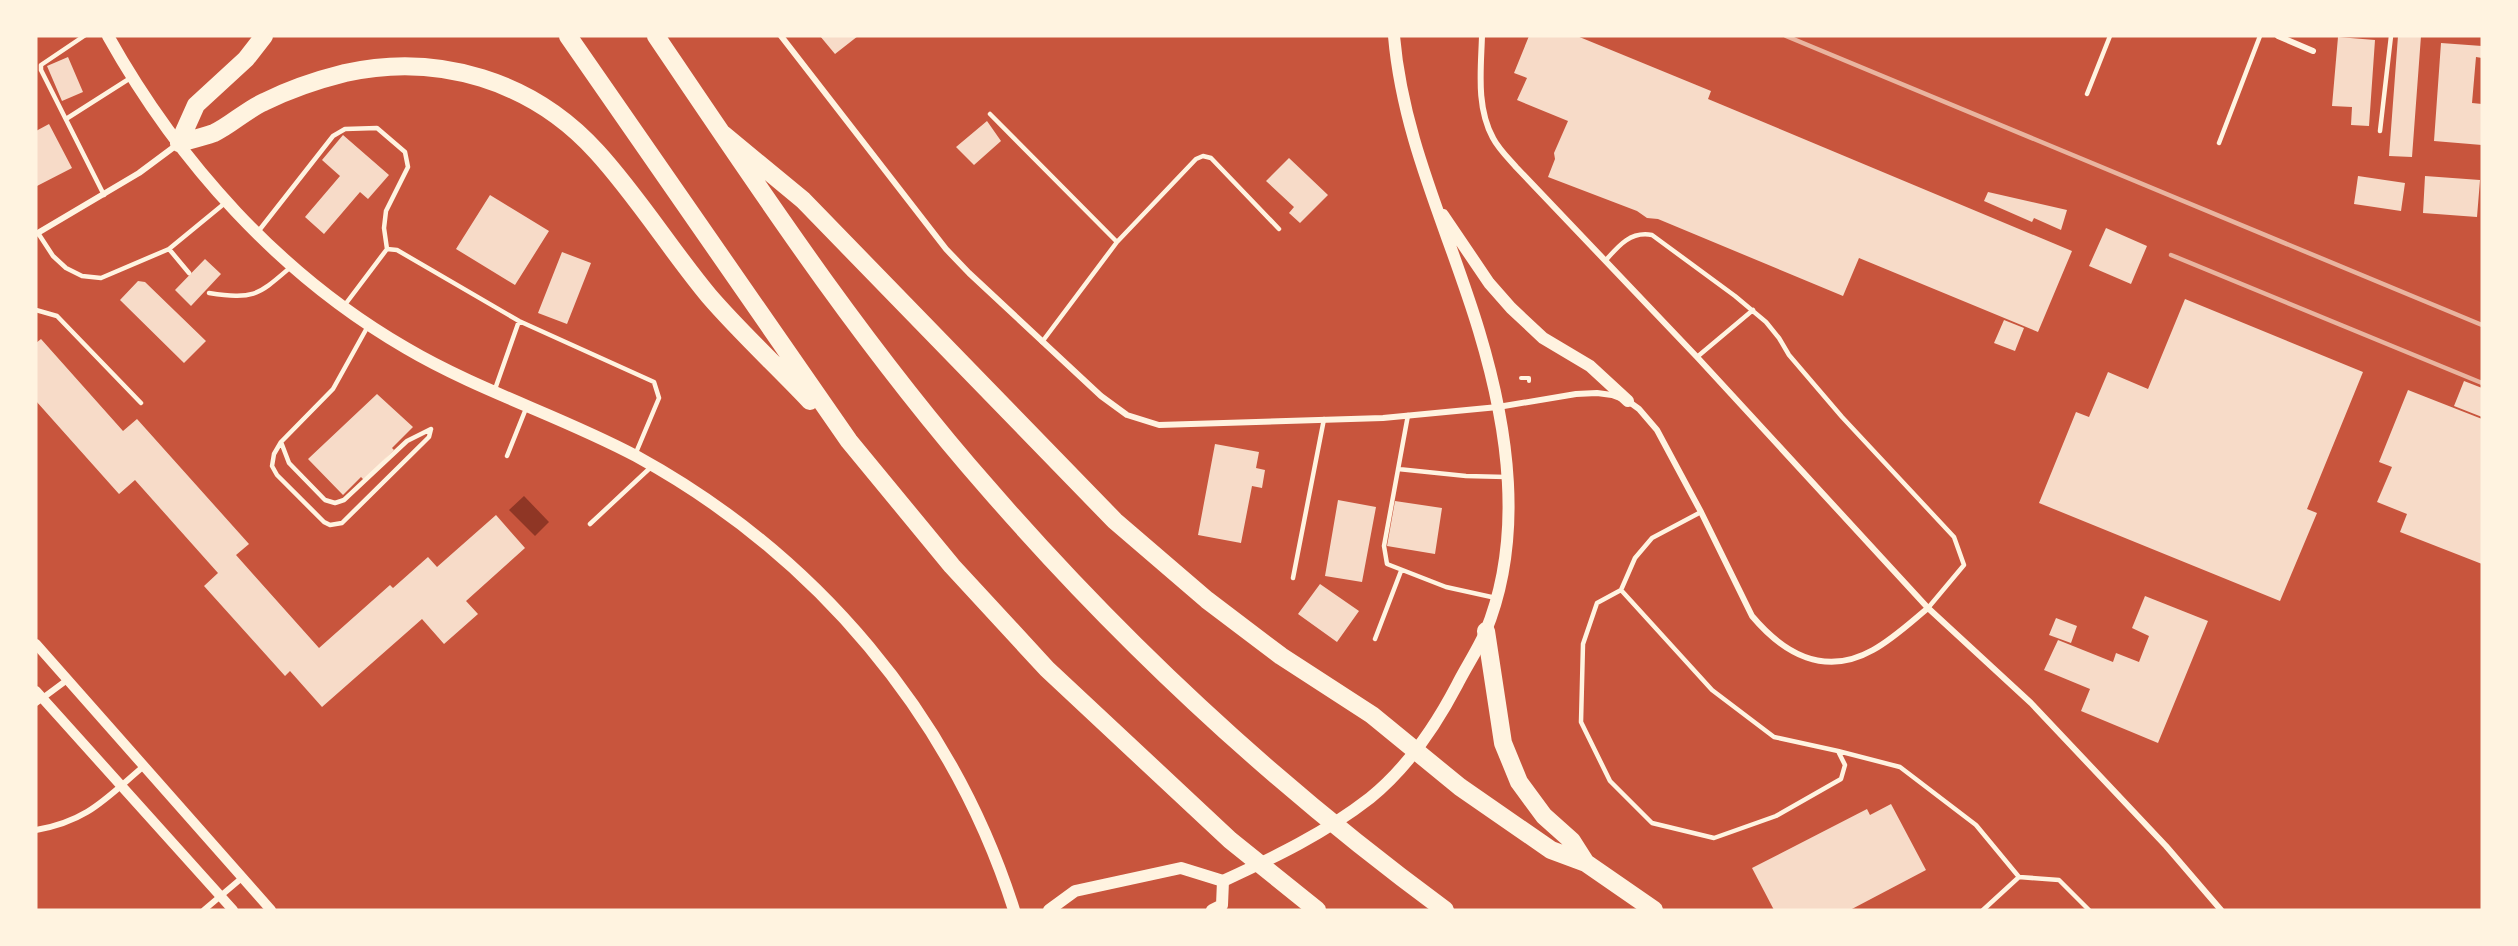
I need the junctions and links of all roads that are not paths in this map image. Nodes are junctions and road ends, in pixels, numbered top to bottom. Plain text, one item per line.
1 (84, 36) edge
2 (108, 36) edge
3 (264, 36) edge
4 (568, 36) edge
5 (656, 36) edge
6 (781, 36) edge
7 (1394, 36) edge
8 (1482, 36) edge
9 (2110, 36) edge
10 (2260, 36) edge
11 (2278, 36) edge
12 (2391, 36) edge
13 (2313, 51) dead end
14 (132, 76) junction
15 (2087, 94) dead end
16 (990, 114) dead end
17 (66, 119) junction
18 (2380, 132) dead end
19 (723, 134) junction
20 (179, 143) junction
21 (2218, 143) dead end
22 (104, 195) junction
23 (1433, 200) junction
24 (226, 202) junction
25 (1279, 229) dead end
26 (37, 234) edge
27 (257, 234) junction
28 (1117, 242) junction
29 (170, 249) junction
30 (387, 249) junction
31 (1606, 260) junction
32 (292, 266) junction
33 (189, 273) dead end
34 (209, 293) dead end
35 (344, 306) junction
36 (36, 310) edge
37 (1753, 310) junction
38 (519, 321) junction
39 (369, 325) junction
40 (1042, 342) junction
41 (1697, 357) junction
42 (494, 392) junction
43 (1628, 401) junction
44 (141, 403) dead end
45 (527, 406) junction
46 (1498, 407) junction
47 (1408, 415) junction
48 (1324, 418) junction
49 (849, 441) junction
50 (281, 442) junction
51 (507, 456) dead end
52 (635, 456) junction
53 (652, 466) junction
54 (1398, 469) junction
55 (1509, 477) junction
56 (1701, 512) junction
57 (590, 524) dead end
58 (1401, 571) junction
59 (1293, 578) dead end
60 (1621, 590) junction
61 (1496, 598) junction
62 (1928, 608) junction
63 (1486, 631) junction
64 (1375, 639) dead end
65 (36, 644) edge
66 (67, 680) junction
67 (38, 698) edge
68 (1416, 750) junction
69 (1838, 751) junction
70 (144, 766) junction
71 (122, 785) junction
72 (36, 830) edge
73 (1586, 863) junction
74 (2019, 877) junction
75 (243, 878) junction
76 (1223, 881) junction
77 (221, 897) junction
78 (1217, 908) edge
79 (204, 910) edge
80 (232, 910) edge
81 (271, 910) edge
82 (1014, 910) edge
83 (1049, 910) edge
84 (1317, 910) edge
85 (1445, 910) edge
86 (1654, 910) edge
87 (1983, 910) edge
88 (2089, 910) edge
89 (2221, 910) edge

1 - 17 lane
2 - 14 main road
3 - 20 highway
4 - 49 highway
5 - 19 highway
6 - 40 street
7 - 23 main road
8 - 31 street
9 - 15 lane
10 - 21 lane
11 - 13 street
12 - 18 lane
14 - 17 lane
14 - 20 main road
16 - 28 lane
17 - 22 lane
19 - 68 highway
19 - 85 highway
20 - 22 street
20 - 24 main road
20 - 49 highway
22 - 26 street
23 - 43 main road
23 - 46 main road
24 - 27 main road
24 - 29 lane
25 - 28 lane
26 - 29 lane
27 - 30 lane
27 - 32 main road
28 - 40 lane
29 - 33 lane
30 - 35 lane
30 - 38 lane
31 - 37 lane
31 - 41 street
32 - 34 lane
32 - 35 main road
35 - 39 main road
36 - 44 lane
37 - 41 lane
37 - 62 lane
38 - 42 lane
38 - 52 lane
39 - 42 main road
39 - 50 lane
40 - 48 street
41 - 62 street
42 - 45 main road
43 - 46 street
43 - 56 street
45 - 51 lane
45 - 52 main road
46 - 47 street
46 - 55 main road
47 - 48 street
47 - 54 lane
48 - 59 lane
49 - 84 highway
50 - 50 lane
52 - 53 main road
53 - 57 lane
53 - 82 main road
54 - 55 lane
54 - 58 lane
55 - 61 main road
56 - 60 lane
56 - 62 street
58 - 61 lane
58 - 64 lane
60 - 69 lane
60 - 69 lane
61 - 63 main road
62 - 89 street
63 - 68 main road
63 - 73 highway
65 - 66 street
66 - 67 street
66 - 70 street
67 - 71 street
68 - 73 highway
68 - 76 main road
69 - 74 lane
70 - 71 street
70 - 75 street
71 - 72 street
71 - 77 street
73 - 86 highway
74 - 87 lane
74 - 88 lane
75 - 77 street
75 - 81 street
76 - 78 main road
76 - 83 main road
77 - 79 street
77 - 80 street

